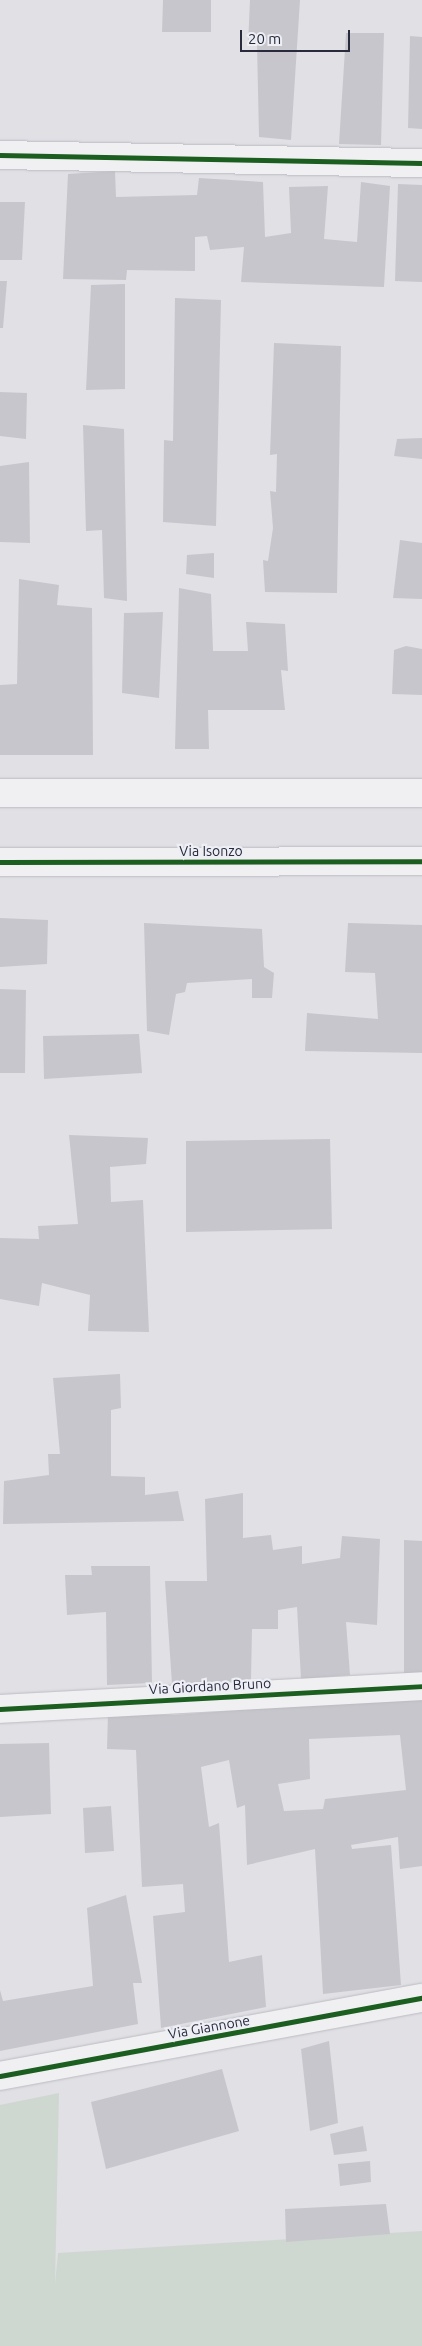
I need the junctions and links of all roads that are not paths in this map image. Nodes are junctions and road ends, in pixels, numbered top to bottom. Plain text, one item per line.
1 (0, 155) edge
2 (422, 163) edge
3 (0, 793) edge
4 (422, 793) edge
5 (422, 861) edge
6 (0, 862) edge
7 (422, 1686) edge
8 (0, 1709) edge
9 (422, 1998) edge
10 (0, 2076) edge

1 - 2 street
3 - 4 street
5 - 6 street, Via Isonzo
7 - 8 street, Via Giordano Bruno
9 - 10 street, Via Giannone

